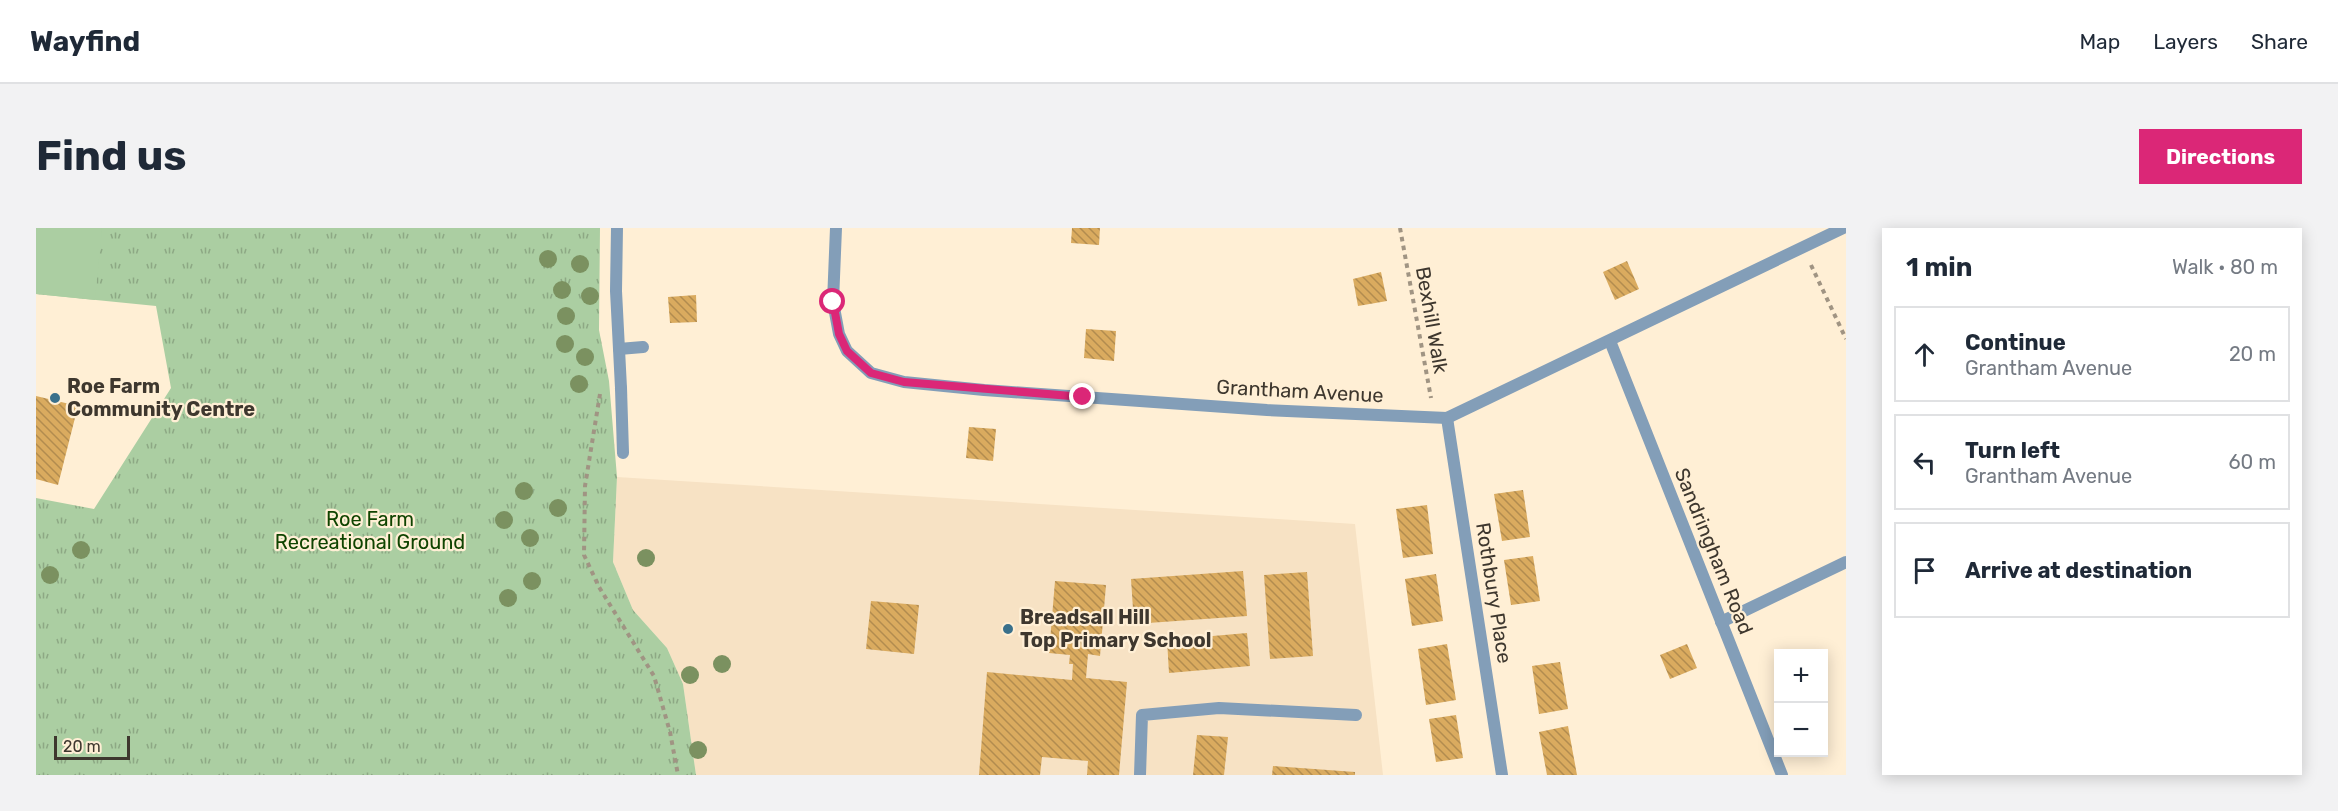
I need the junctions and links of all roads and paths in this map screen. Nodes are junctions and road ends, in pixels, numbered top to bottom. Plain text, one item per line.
1 (616, 228) edge
2 (836, 228) edge
3 (1400, 228) edge
4 (1843, 228) edge
5 (1803, 248) junction
6 (1846, 339) edge
7 (1610, 341) junction
8 (643, 347) dead end
9 (619, 349) junction
10 (620, 368) junction
11 (1434, 417) junction
12 (1447, 418) junction
13 (623, 453) dead end
14 (1846, 562) edge
15 (1721, 622) junction
16 (1356, 715) dead end
17 (678, 775) edge
18 (1140, 775) edge
19 (1502, 775) edge
20 (1782, 775) edge

1 - 9 street
2 - 11 street, Grantham Avenue
3 - 11 path, Bexhill Walk
4 - 5 street, Grantham Avenue
5 - 6 path
5 - 7 street, Grantham Avenue
7 - 12 street, Grantham Avenue
7 - 15 street, Sandringham Road
8 - 9 street
9 - 10 street
10 - 13 street
10 - 17 path
11 - 12 street, Grantham Avenue
12 - 19 street, Rothbury Place
14 - 15 street
15 - 20 street, Sandringham Road
16 - 18 street

